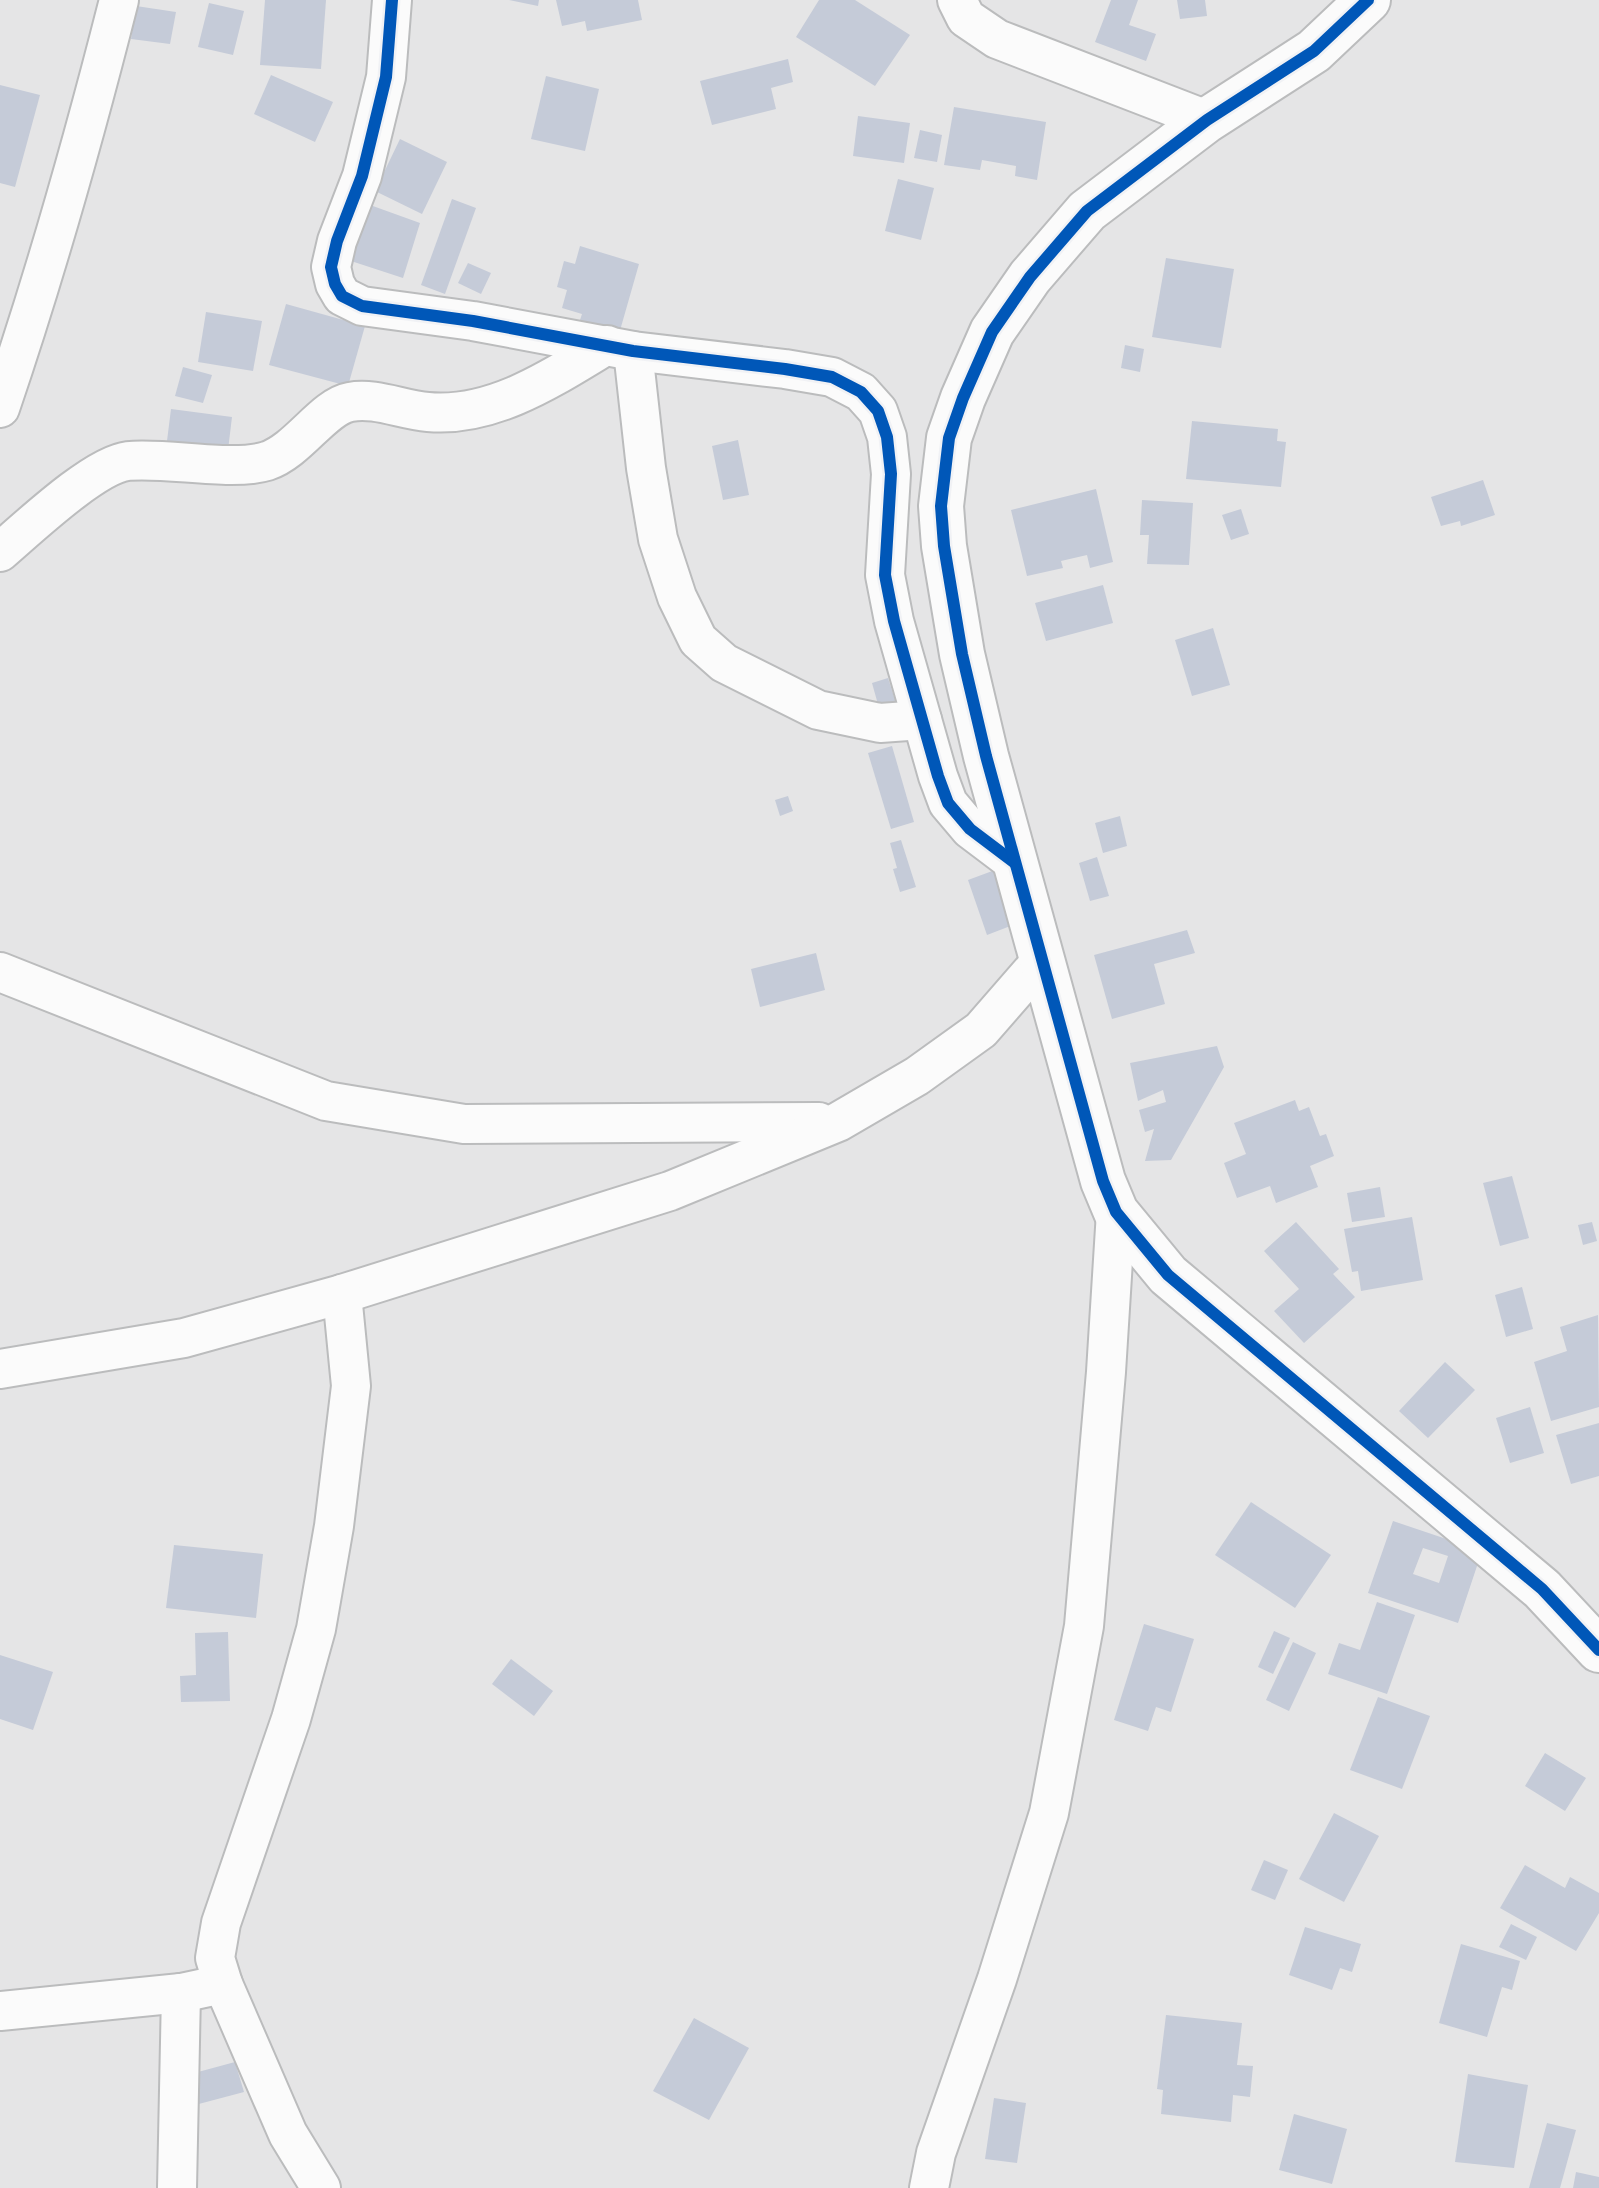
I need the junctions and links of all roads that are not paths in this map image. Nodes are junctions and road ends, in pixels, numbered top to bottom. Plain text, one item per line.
1 (119, 0) edge
2 (392, 0) edge
3 (957, 0) edge
4 (1368, 0) edge
5 (1207, 120) junction
6 (620, 348) junction
7 (0, 408) edge
8 (0, 552) edge
9 (922, 720) junction
10 (1015, 863) junction
11 (1042, 960) junction
12 (0, 972) edge
13 (838, 1122) junction
14 (1116, 1212) junction
15 (342, 1294) junction
16 (0, 1369) edge
17 (1599, 1650) edge
18 (223, 1984) junction
19 (181, 1993) junction
20 (0, 2011) edge
21 (177, 2188) edge
22 (321, 2188) edge
23 (929, 2188) edge

1 - 7 street
2 - 6 street
3 - 5 street
4 - 5 street
5 - 10 street
6 - 8 street
6 - 9 street
6 - 9 street
9 - 10 street
10 - 11 street
11 - 13 street
11 - 14 street
12 - 13 street
13 - 15 street
14 - 17 street
14 - 23 street
15 - 16 street
15 - 18 street
18 - 19 street
18 - 22 street
19 - 20 street
19 - 21 street

